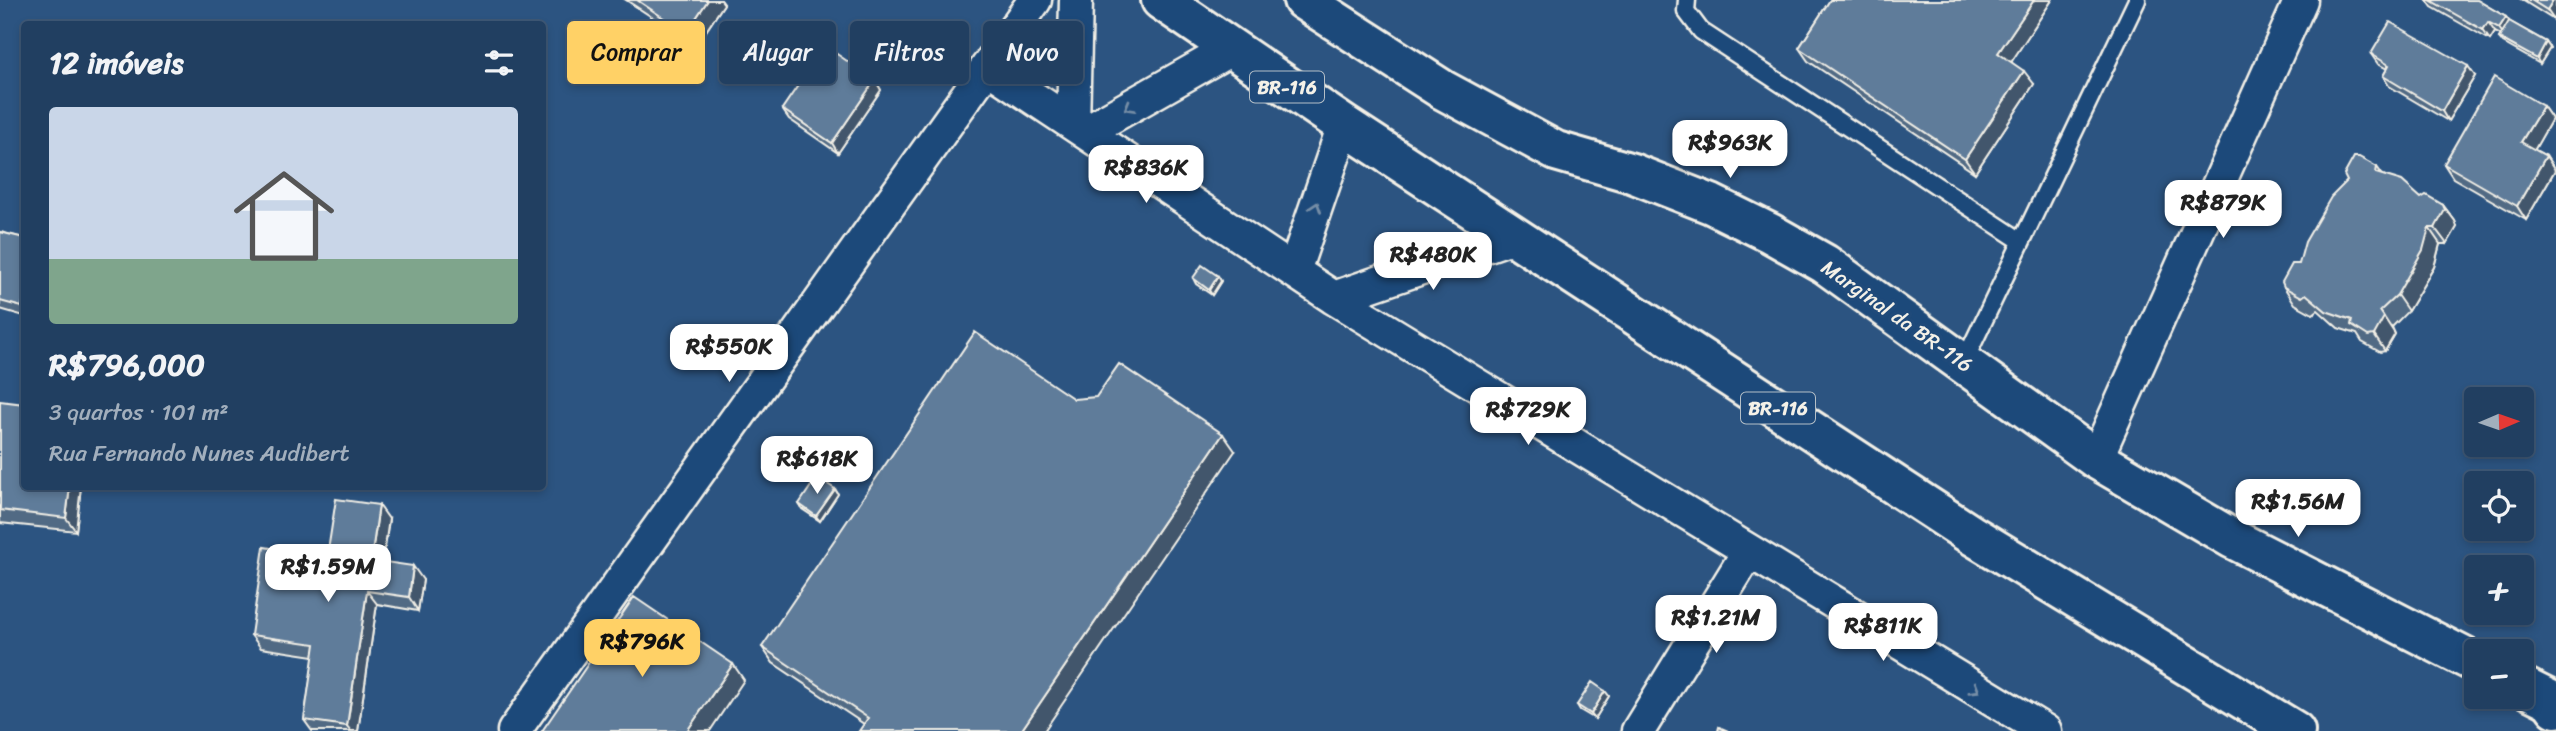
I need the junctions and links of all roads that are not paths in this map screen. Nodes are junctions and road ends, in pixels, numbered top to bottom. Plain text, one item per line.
1 (1035, 0) edge
2 (1076, 0) edge
3 (1161, 0) edge
4 (1303, 0) edge
5 (1687, 0) edge
6 (2137, 0) edge
7 (2301, 0) edge
8 (1020, 21) edge
9 (1231, 49) junction
10 (983, 73) edge
11 (1013, 84) edge
12 (1344, 125) junction
13 (1079, 128) junction
14 (1514, 236) junction
15 (2021, 242) junction
16 (1294, 271) junction
17 (1334, 298) junction
18 (1964, 362) junction
19 (2096, 459) junction
20 (1749, 551) junction
21 (2464, 657) edge
22 (2298, 730) edge
23 (514, 731) edge
24 (1638, 731) edge
25 (2045, 731) edge

1 - 8 street
2 - 13 street
3 - 9 main road, BR-116
4 - 18 main road, Marginal da BR-116
5 - 15 lane
6 - 15 lane
7 - 19 street
9 - 12 main road, BR-116
9 -> 13 street
10 - 23 street
11 - 13 street
12 - 14 main road, BR-116
16 -> 12 street
13 - 16 street
14 - 17 street
14 - 22 main road, BR-116
15 - 18 lane
16 - 17 street
17 - 20 street
18 - 19 main road, Marginal da BR-116
19 - 21 main road, Marginal da BR-116
20 - 24 street
20 -> 25 street

